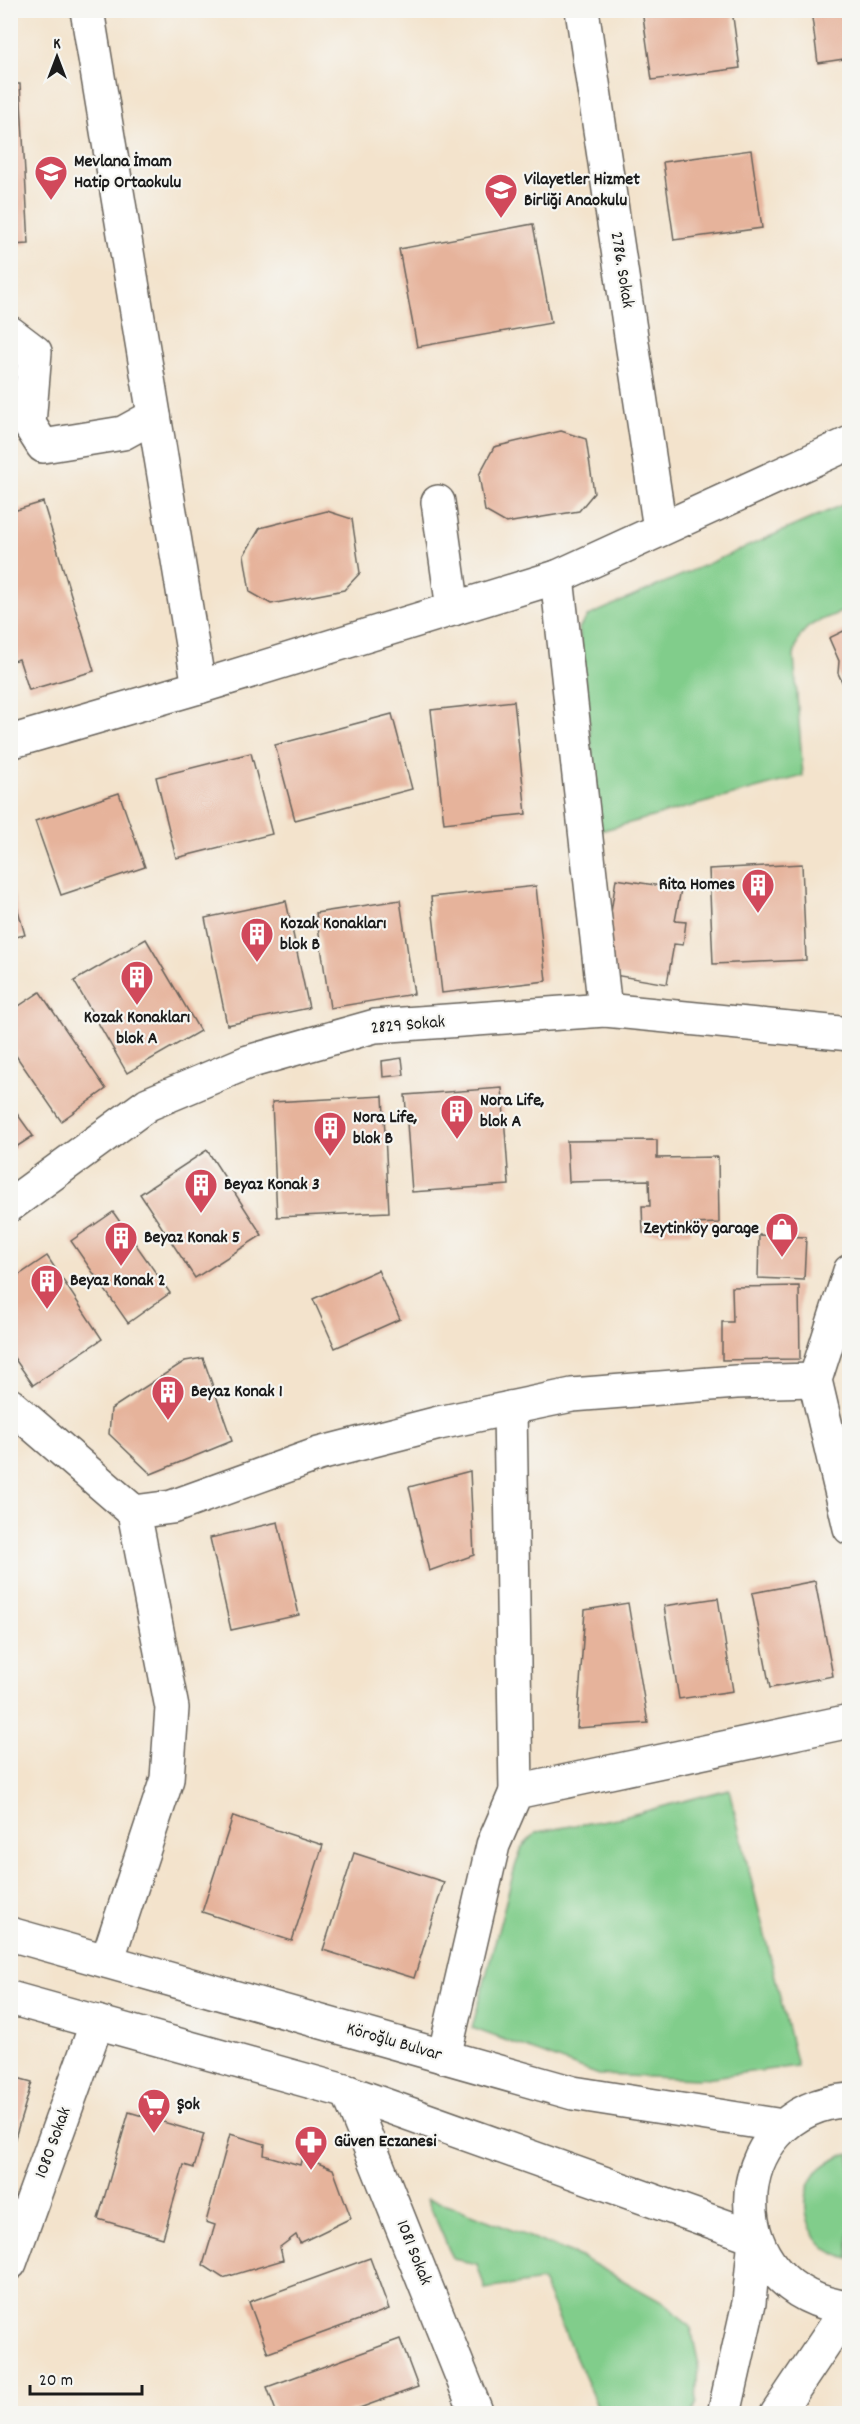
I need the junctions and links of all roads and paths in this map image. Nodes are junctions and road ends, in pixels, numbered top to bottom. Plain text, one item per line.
1 (87, 10) edge
2 (582, 10) edge
3 (10, 333) edge
4 (154, 416) junction
5 (849, 442) edge
6 (438, 502) dead end
7 (660, 529) junction
8 (557, 577) junction
9 (453, 609) junction
10 (199, 687) junction
11 (10, 742) edge
12 (605, 1010) junction
13 (849, 1034) edge
14 (10, 1205) edge
15 (849, 1271) edge
16 (815, 1380) junction
17 (10, 1405) edge
18 (510, 1408) junction
19 (134, 1512) junction
20 (849, 1528) edge
21 (849, 1721) edge
22 (516, 1792) junction
23 (10, 1934) edge
24 (107, 1961) junction
25 (10, 1998) edge
26 (97, 2022) junction
27 (444, 2057) junction
28 (348, 2092) junction
29 (849, 2100) edge
30 (783, 2126) junction
31 (755, 2237) junction
32 (10, 2263) edge
33 (848, 2308) edge
34 (477, 2414) edge
35 (724, 2414) edge
36 (777, 2414) edge

1 - 4 street
2 - 7 street, 2786. Sokak
3 - 4 street
4 - 10 street
5 - 7 street
6 - 9 street
7 - 8 street
8 - 9 street
8 - 12 street
9 - 10 street
10 - 11 street
12 - 13 street, 2829 Sokak
12 - 14 street, 2829 Sokak
15 - 16 street
16 - 18 street
16 - 20 street
17 - 19 street
18 - 19 street
18 - 22 street
19 - 24 street
21 - 22 street
22 - 27 street
23 - 24 street, Köroğlu Bulvar
24 - 27 street, Köroğlu Bulvar
25 - 26 street
26 - 28 street
26 - 32 street, 1080 Sokak
27 - 30 street, Köroğlu Bulvar
28 - 31 street
28 - 34 street, 1081 Sokak
29 - 30 street
30 - 31 street
31 - 33 street
31 - 35 street
33 - 36 street

